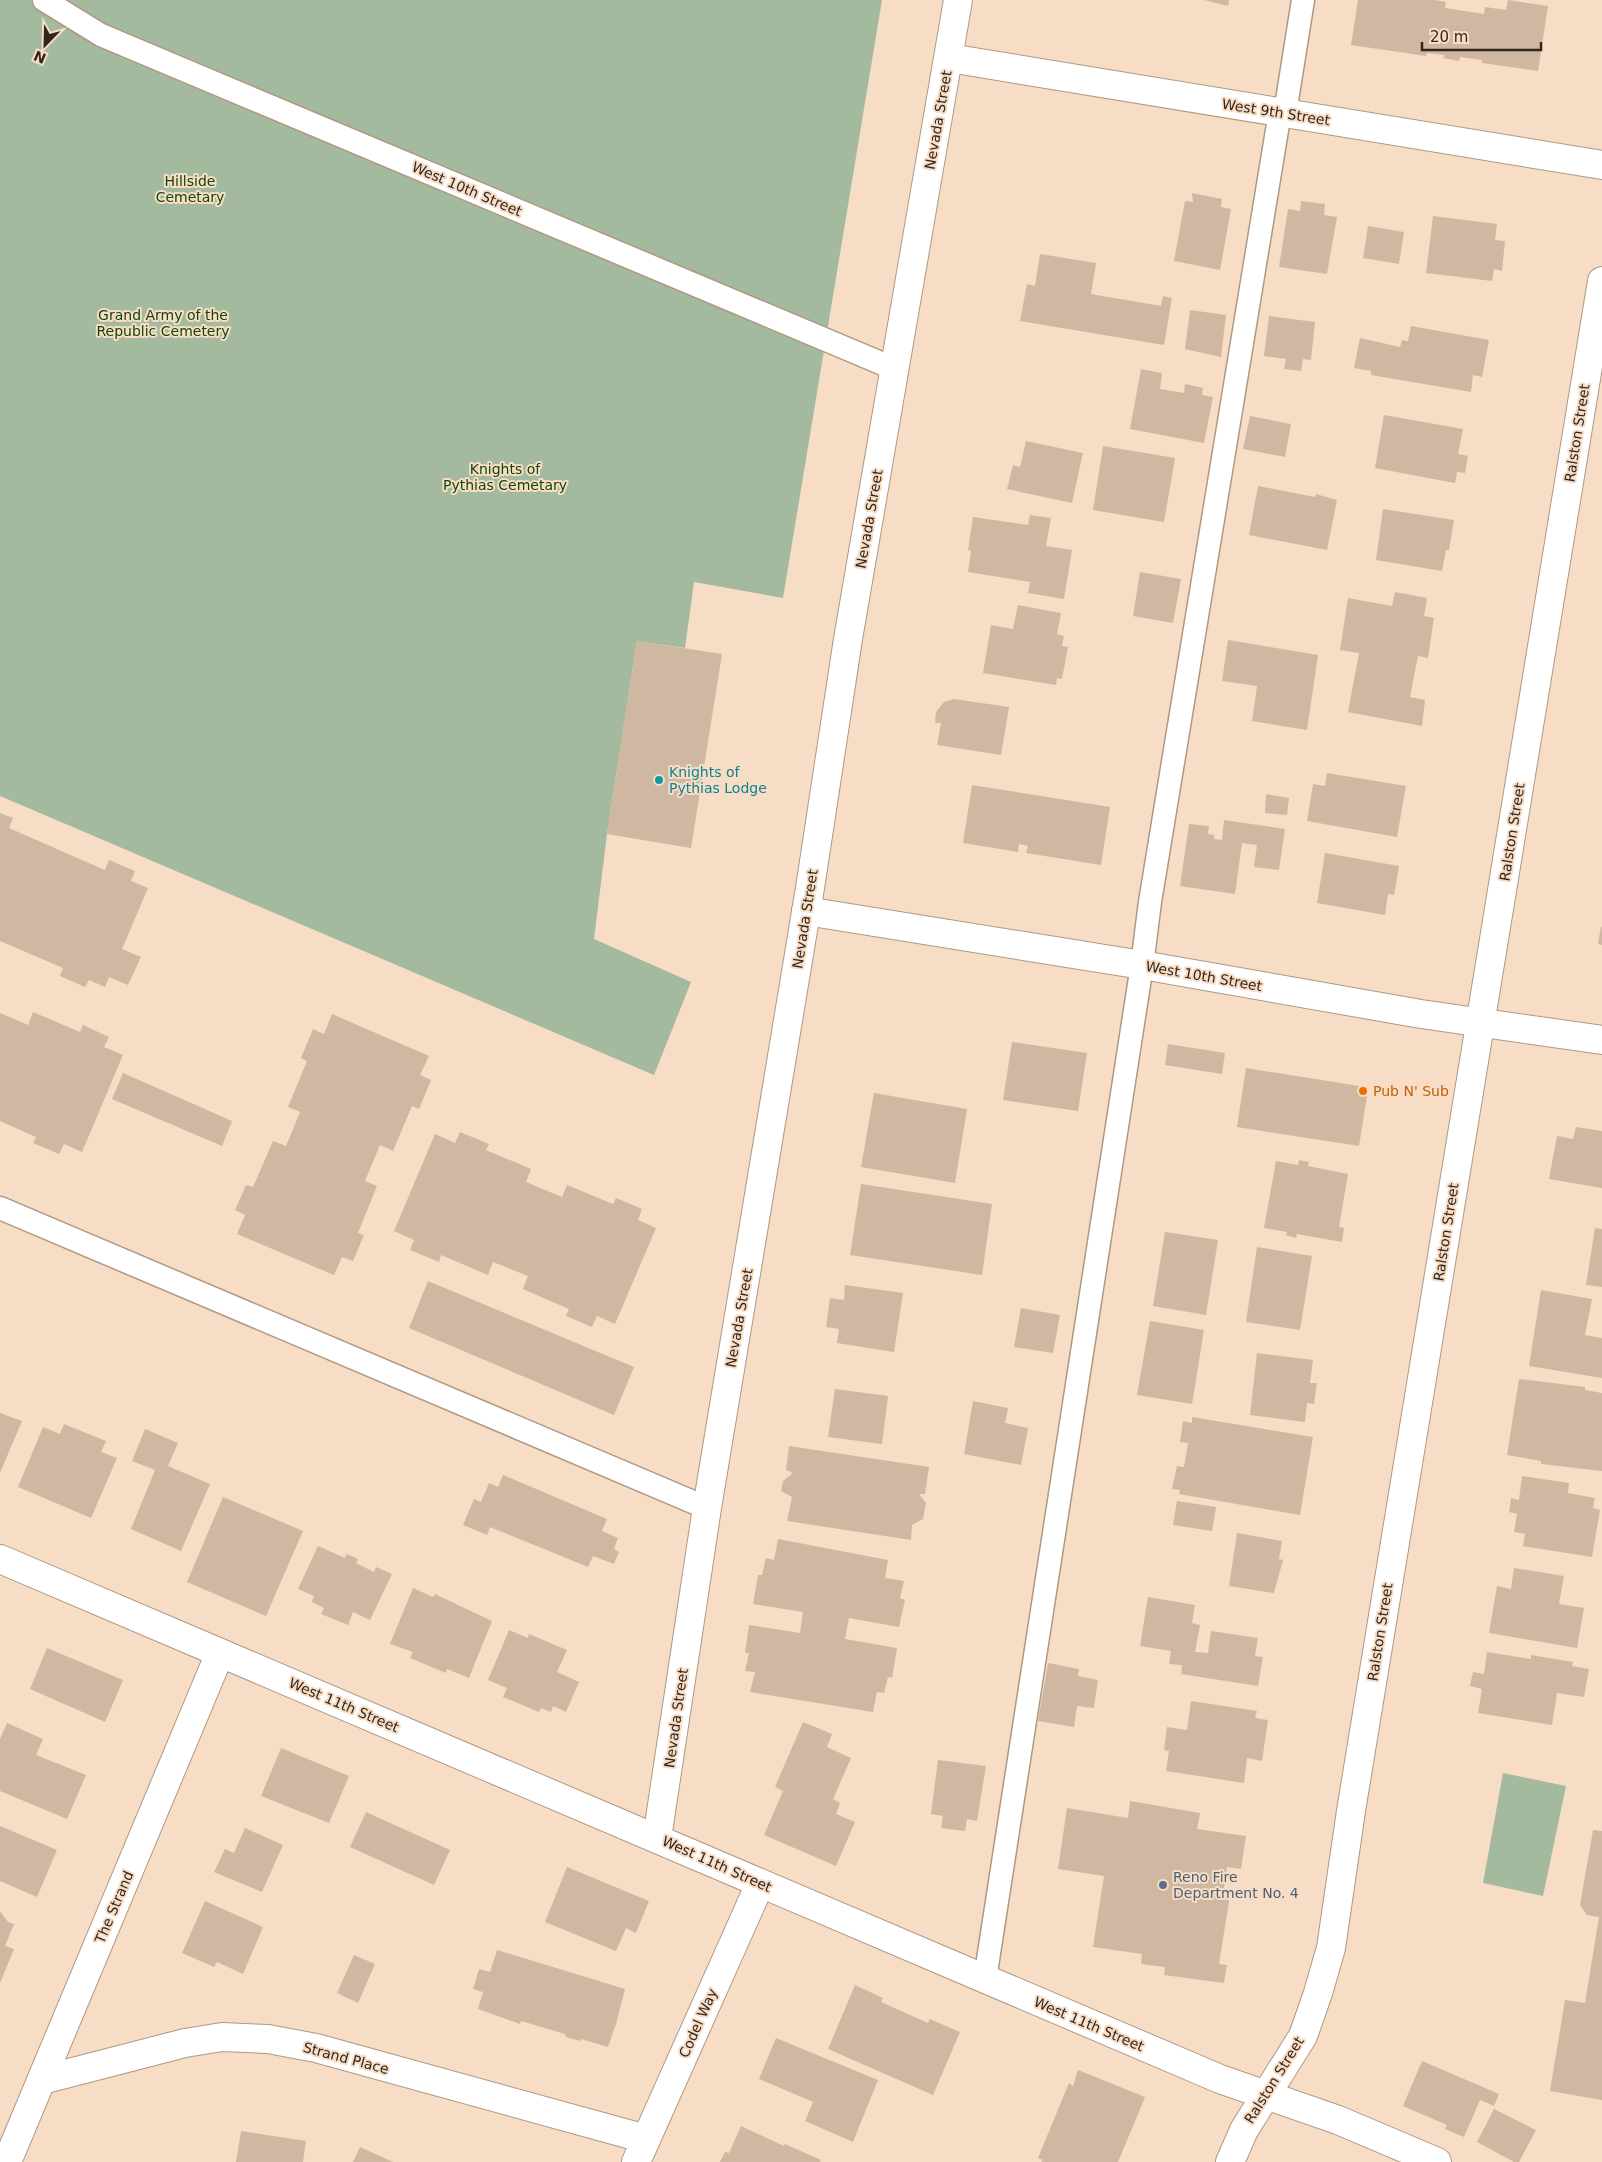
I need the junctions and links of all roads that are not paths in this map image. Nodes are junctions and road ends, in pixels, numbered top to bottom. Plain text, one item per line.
1 (44, 0) edge
2 (958, 0) edge
3 (1303, 0) edge
4 (949, 58) junction
5 (1282, 113) junction
6 (1602, 165) edge
7 (1602, 281) edge
8 (895, 369) junction
9 (806, 911) junction
10 (1142, 965) junction
11 (1481, 1022) junction
12 (1602, 1040) edge
13 (0, 1208) edge
14 (707, 1508) junction
15 (0, 1559) edge
16 (220, 1653) junction
17 (657, 1838) junction
18 (760, 1884) junction
19 (985, 1979) junction
20 (42, 2080) junction
21 (1265, 2094) junction
22 (641, 2150) edge
23 (7, 2162) edge
24 (1230, 2162) edge
25 (1436, 2162) edge

1 - 8 lane, West 10th Street
2 - 4 street, Nevada Street
3 - 5 lane
4 - 5 street, West 9th Street
4 - 8 street, Nevada Street
5 - 6 street, West 9th Street
5 - 10 lane
7 - 11 street, Ralston Street
8 - 9 street, Nevada Street
9 - 10 street, West 10th Street
9 - 14 street, Nevada Street
10 - 11 street, West 10th Street
10 - 19 lane
11 - 12 street, West 10th Street
11 - 21 street, Ralston Street
13 - 14 lane
14 - 17 street, Nevada Street
15 - 16 street, West 11th Street
16 - 17 street, West 11th Street
16 - 20 street, The Strand
17 - 18 street, West 11th Street
18 - 19 street, West 11th Street
18 - 22 street, Codel Way
19 - 21 street, West 11th Street
20 - 22 street, Strand Place
20 - 23 street, The Strand
21 - 24 street, Ralston Street
21 - 25 street, West 11th Street

